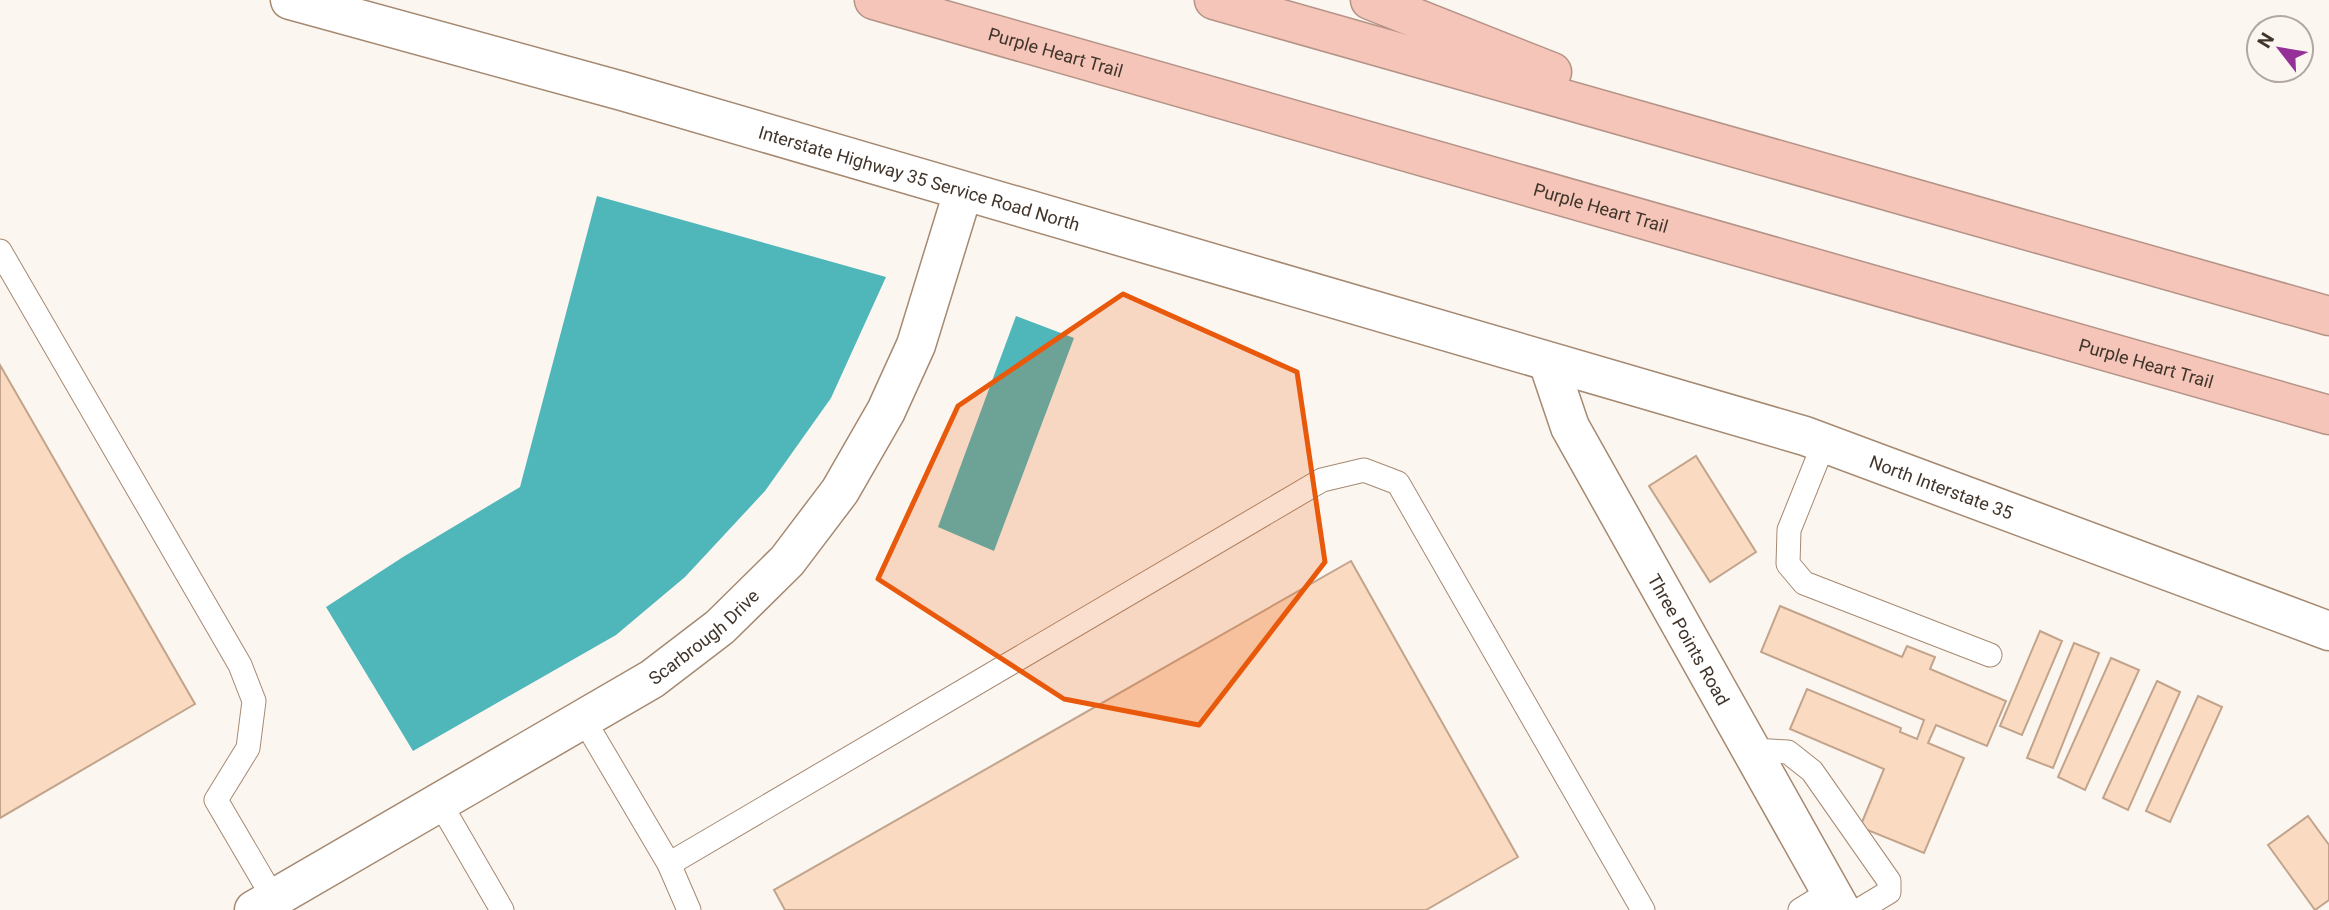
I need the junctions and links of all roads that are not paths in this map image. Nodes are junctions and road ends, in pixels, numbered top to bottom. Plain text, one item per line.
1 (290, 0) edge
2 (874, 0) edge
3 (1214, 0) edge
4 (1370, 0) edge
5 (1742, 148) junction
6 (963, 192) junction
7 (0, 251) edge
8 (2329, 316) edge
9 (1548, 362) junction
10 (2329, 415) edge
11 (1824, 443) junction
12 (2329, 631) edge
13 (1990, 655) dead end
14 (584, 720) junction
15 (1752, 750) junction
16 (440, 803) junction
17 (669, 864) junction
18 (264, 904) edge
19 (1833, 905) edge
20 (502, 910) edge
21 (689, 910) edge
22 (1643, 910) edge

1 - 6 main road, Interstate Highway 35 Service Road North
2 - 10 highway, Purple Heart Trail
3 - 5 highway
4 - 5 highway
5 - 8 highway
6 - 9 main road, Interstate Highway 35 Service Road North
6 - 14 main road, Scarbrough Drive
7 - 18 lane
9 - 11 main road, North Interstate 35
9 - 15 main road, Three Points Road
11 - 12 main road, North Interstate 35
11 - 13 lane
14 - 16 main road, Scarbrough Drive
14 - 17 lane
15 - 19 main road, Three Points Road
15 - 19 lane
16 - 18 main road, Scarbrough Drive
16 - 20 lane
17 - 21 lane
17 - 22 lane

